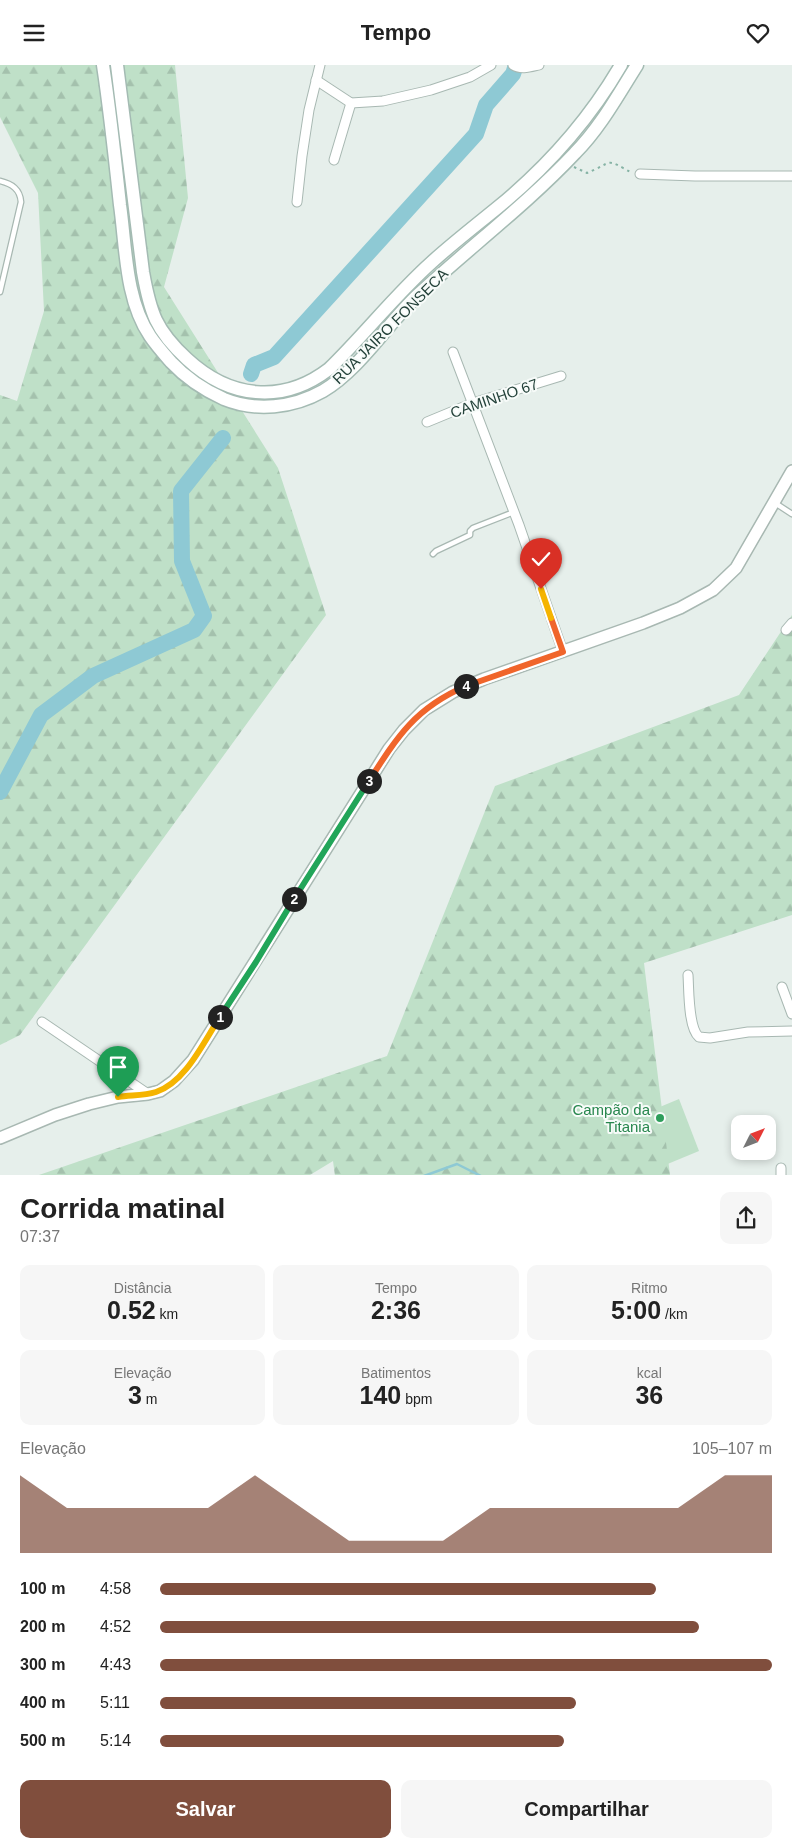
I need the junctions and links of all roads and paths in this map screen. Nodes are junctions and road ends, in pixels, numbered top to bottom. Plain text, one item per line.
1 (103, 65) edge
2 (117, 65) edge
3 (320, 65) edge
4 (491, 65) edge
5 (513, 65) edge
6 (539, 65) edge
7 (621, 65) edge
8 (637, 65) edge
9 (316, 81) junction
10 (351, 103) junction
11 (334, 160) dead end
12 (565, 163) junction
13 (640, 174) joint
14 (792, 176) edge
15 (0, 181) edge
16 (297, 202) dead end
17 (0, 292) edge
18 (453, 353) dead end
19 (561, 376) dead end
20 (473, 403) junction
21 (427, 423) dead end
22 (792, 471) edge
23 (773, 503) junction
24 (514, 512) junction
25 (792, 514) edge
26 (433, 554) dead end
27 (563, 652) junction
28 (688, 975) dead end
29 (782, 987) dead end
30 (792, 1014) edge
31 (42, 1022) dead end
32 (792, 1031) edge
33 (148, 1094) junction
34 (0, 1138) edge

1 - 12 main road, RUA JAIRO FONSECA
2 - 7 main road, RUA JAIRO FONSECA
3 - 9 street
4 - 10 street
5 - 6 street
8 - 12 main road, RUA JAIRO FONSECA
9 - 10 street
9 - 16 street
10 - 11 street
12 - 13 path
13 - 14 street
15 - 17 lane
18 - 20 street
19 - 20 street, CAMINHO 67
20 - 21 street, CAMINHO 67
20 - 24 street
22 - 23 street
23 - 25 lane
23 - 27 street
24 - 26 lane
24 - 27 street
27 - 33 street
28 - 32 street
29 - 30 street
31 - 33 street
33 - 34 street

